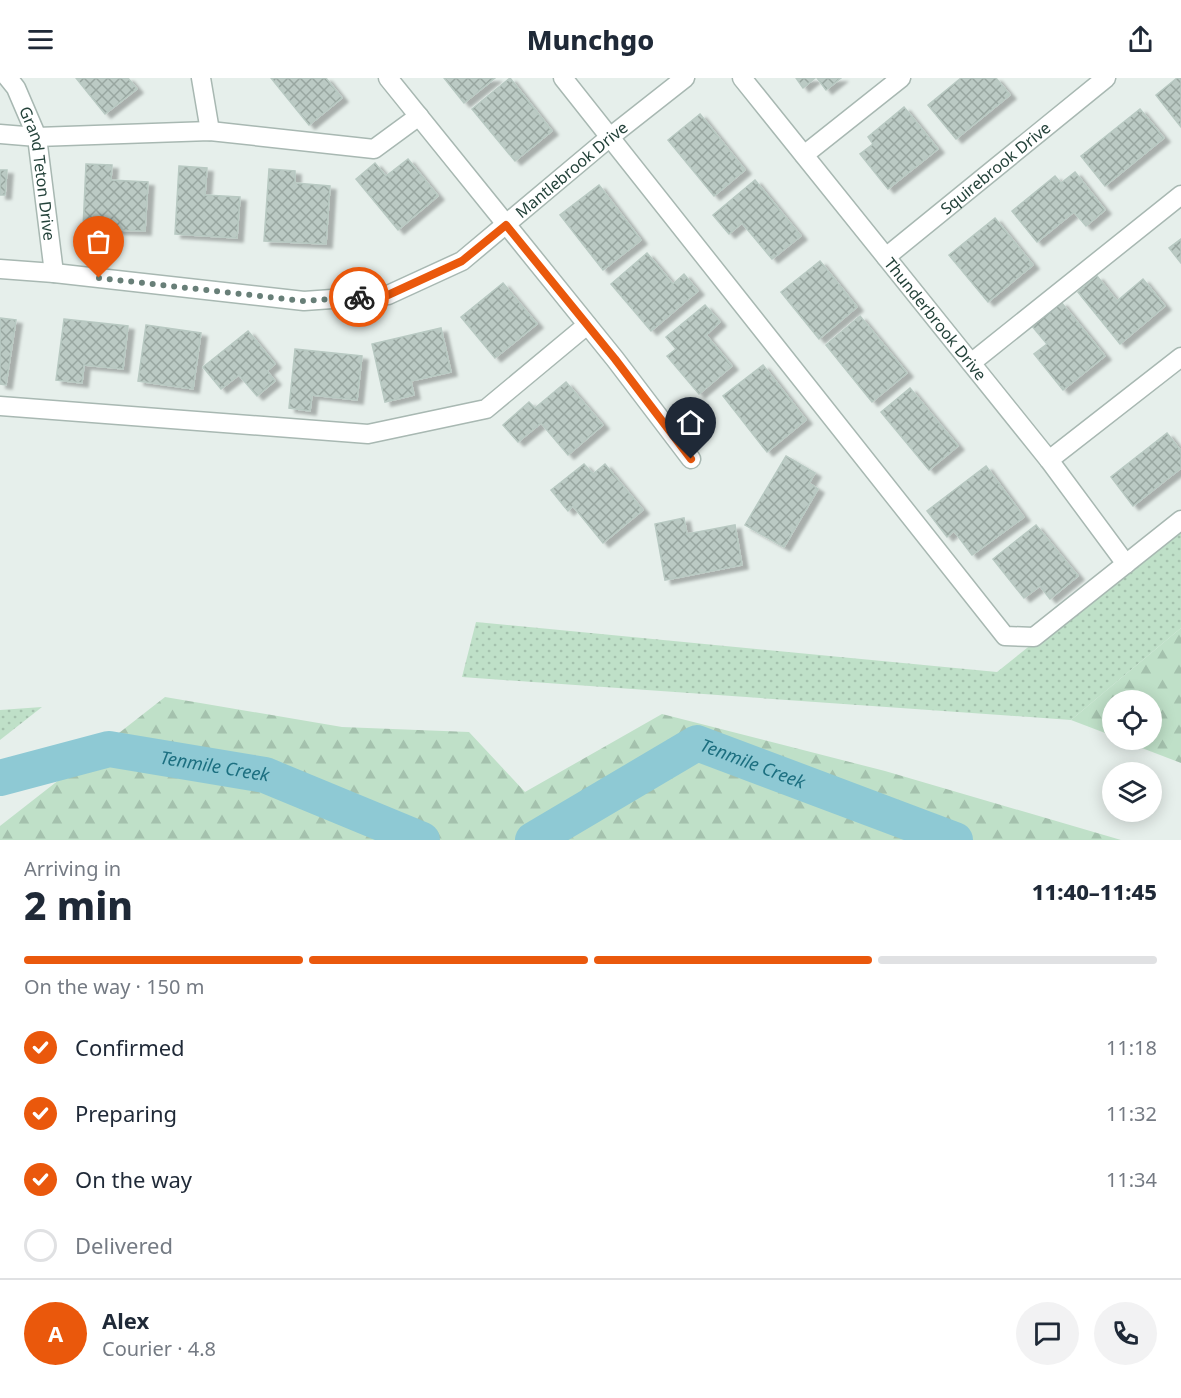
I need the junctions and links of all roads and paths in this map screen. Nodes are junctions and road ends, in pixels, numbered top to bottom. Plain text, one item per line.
1 (8, 78) edge
2 (201, 78) edge
3 (387, 78) edge
4 (563, 78) edge
5 (685, 78) edge
6 (742, 78) edge
7 (901, 78) edge
8 (1106, 78) edge
9 (419, 116) junction
10 (210, 130) junction
11 (0, 134) edge
12 (37, 137) junction
13 (610, 137) junction
14 (804, 155) junction
15 (1181, 195) edge
16 (506, 225) junction
17 (886, 257) junction
18 (0, 269) edge
19 (54, 273) junction
20 (587, 326) junction
21 (1181, 357) edge
22 (971, 363) junction
23 (0, 406) edge
24 (691, 459) dead end
25 (1049, 460) junction
26 (1181, 520) edge
27 (1126, 564) junction

1 - 12 street, Grand Teton Drive
2 - 10 street
3 - 9 street
4 - 13 street
5 - 13 street, Mantlebrook Drive
6 - 14 street, Thunderbrook Drive
7 - 14 street
8 - 17 street, Squirebrook Drive
9 - 10 street
9 - 16 street
10 - 12 street
11 - 12 street
12 - 19 street, Grand Teton Drive
13 - 16 street, Mantlebrook Drive
13 - 27 street
14 - 17 street, Thunderbrook Drive
15 - 22 street
16 - 19 street, Mantlebrook Drive
16 - 20 street
17 - 22 street, Thunderbrook Drive
18 - 19 street, Mantlebrook Drive
20 - 23 street
20 - 24 street
21 - 25 street
22 - 25 street, Thunderbrook Drive
25 - 27 street, Thunderbrook Drive
26 - 27 street

